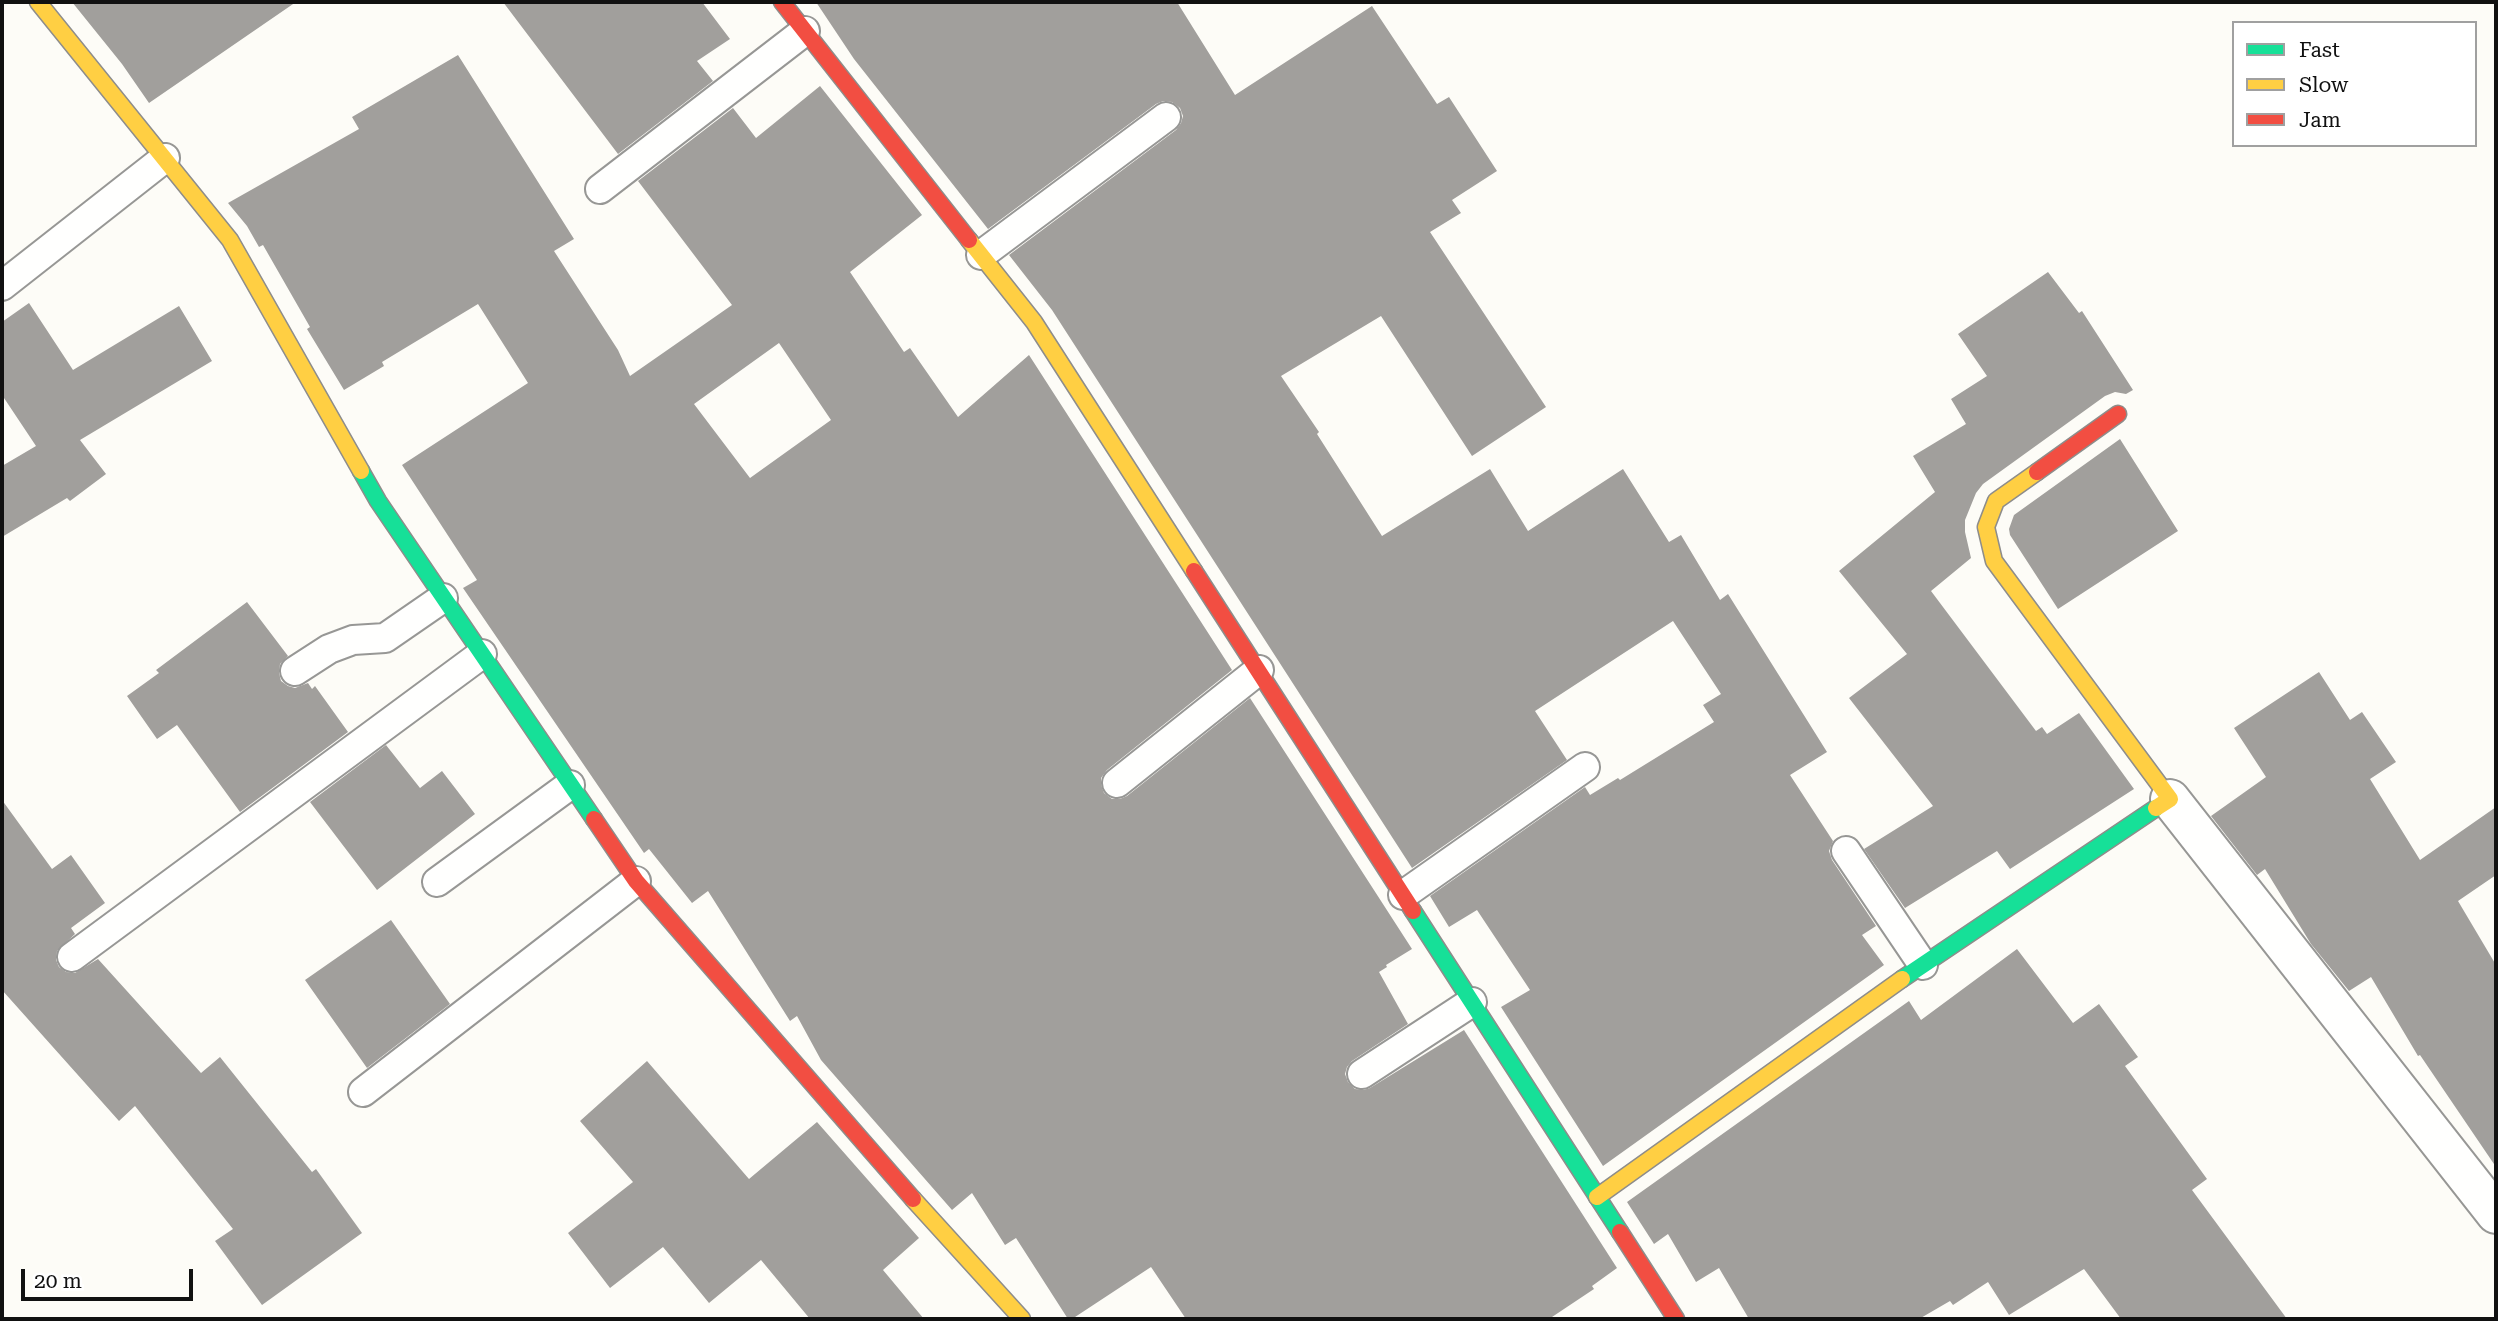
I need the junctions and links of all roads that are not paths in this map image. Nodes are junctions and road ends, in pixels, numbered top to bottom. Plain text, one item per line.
1 (38, 2) edge
2 (782, 2) edge
3 (805, 31) junction
4 (1166, 117) dead end
5 (165, 158) junction
6 (600, 189) dead end
7 (981, 255) junction
8 (2, 286) edge
9 (2118, 414) dead end
10 (443, 598) junction
11 (482, 654) junction
12 (1259, 670) junction
13 (295, 671) dead end
14 (1585, 767) dead end
15 (1116, 783) dead end
16 (570, 785) junction
17 (2170, 799) junction
18 (1846, 851) dead end
19 (636, 881) junction
20 (437, 882) dead end
21 (1403, 895) junction
22 (72, 957) dead end
23 (1923, 965) junction
24 (1472, 1002) junction
25 (1362, 1074) dead end
26 (363, 1093) dead end
27 (1597, 1197) junction
28 (2496, 1214) edge
29 (1022, 1319) edge
30 (1676, 1319) edge

1 - 5 street
2 - 3 street
3 - 6 lane
3 - 7 street
4 - 7 lane
5 - 8 lane
5 - 10 street
7 - 12 street
9 - 17 street
10 - 11 street
10 - 13 lane
11 - 16 street
11 - 22 lane
12 - 15 lane
12 - 21 street
14 - 21 lane
16 - 19 street
16 - 20 lane
17 - 23 street
17 - 28 street
18 - 23 lane
19 - 26 lane
19 - 29 street
21 - 24 street
23 - 27 street
24 - 25 lane
24 - 27 street
27 - 30 street

